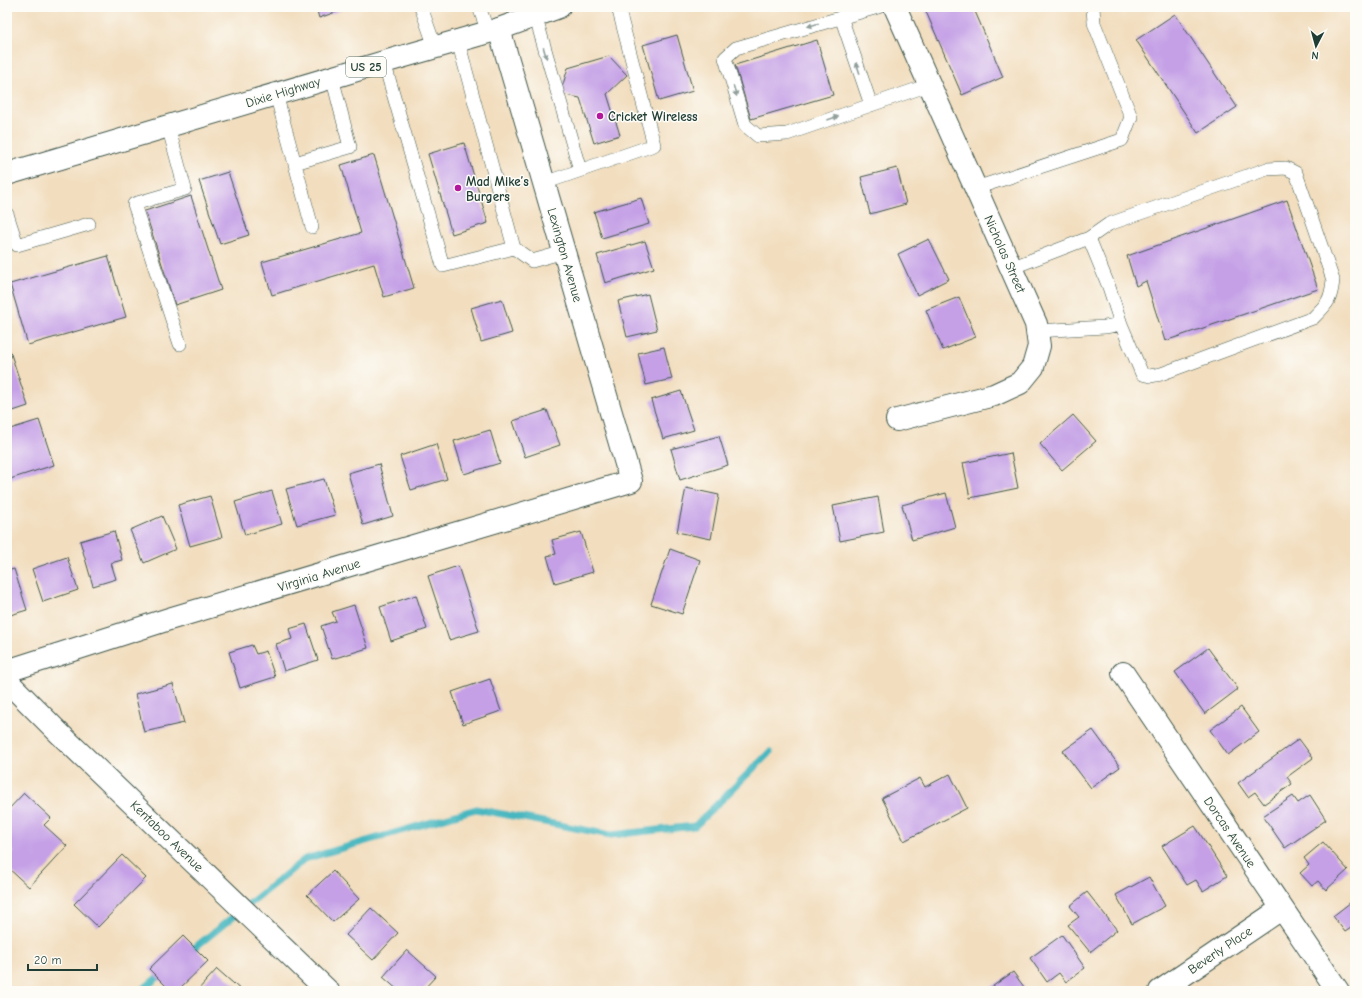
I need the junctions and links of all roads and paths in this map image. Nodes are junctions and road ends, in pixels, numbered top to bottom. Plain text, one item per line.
1 (421, 7) edge
2 (479, 7) edge
3 (618, 7) edge
4 (878, 7) edge
5 (895, 7) edge
6 (1093, 7) edge
7 (546, 10) edge
8 (841, 17) junction
9 (493, 31) junction
10 (458, 40) junction
11 (435, 47) junction
12 (384, 62) junction
13 (332, 77) junction
14 (929, 85) junction
15 (276, 94) junction
16 (871, 105) junction
17 (168, 126) junction
18 (295, 163) junction
19 (580, 170) junction
20 (7, 174) edge
21 (544, 183) junction
22 (976, 188) junction
23 (7, 214) edge
24 (89, 224) dead end
25 (312, 227) dead end
26 (1089, 238) junction
27 (514, 248) junction
28 (564, 252) junction
29 (1011, 268) junction
30 (1121, 324) junction
31 (1037, 331) junction
32 (180, 344) dead end
33 (897, 420) dead end
34 (631, 482) joint
35 (7, 671) edge
36 (1123, 673) dead end
37 (7, 682) edge
38 (1281, 909) junction
39 (328, 991) edge
40 (1160, 991) edge
41 (1338, 991) edge

1 - 11 lane
2 - 9 lane
3 - 19 lane
4 - 8 lane
5 - 14 street, Nicholas Street
6 - 22 lane
7 - 9 street, Dixie Highway / US 25
7 -> 19 lane
16 -> 8 lane
8 -> 16 lane
9 - 10 street, Dixie Highway / US 25
9 - 21 street, Lexington Avenue
10 - 11 street, Dixie Highway / US 25
10 - 27 lane
11 - 12 street, Dixie Highway / US 25
12 - 13 street, Dixie Highway / US 25
12 - 27 lane
13 - 15 street, Dixie Highway / US 25
13 - 18 lane
14 - 16 lane
14 - 22 street, Nicholas Street
15 - 17 street, Dixie Highway / US 25
15 - 18 lane
17 - 20 street, Dixie Highway / US 25
17 - 32 lane
18 - 25 lane
19 - 21 lane
21 - 28 street, Lexington Avenue
22 - 29 street, Nicholas Street
23 - 24 lane
26 - 29 lane
26 - 30 lane
26 - 30 lane
27 - 28 lane
28 - 34 street, Lexington Avenue
29 - 31 street, Nicholas Street
30 - 31 lane
31 - 33 street, Nicholas Street
34 - 35 street, Virginia Avenue
36 - 38 street, Dorcas Avenue
37 - 39 street, Kentaboo Avenue
38 - 40 street, Beverly Place
38 - 41 street, Dorcas Avenue

